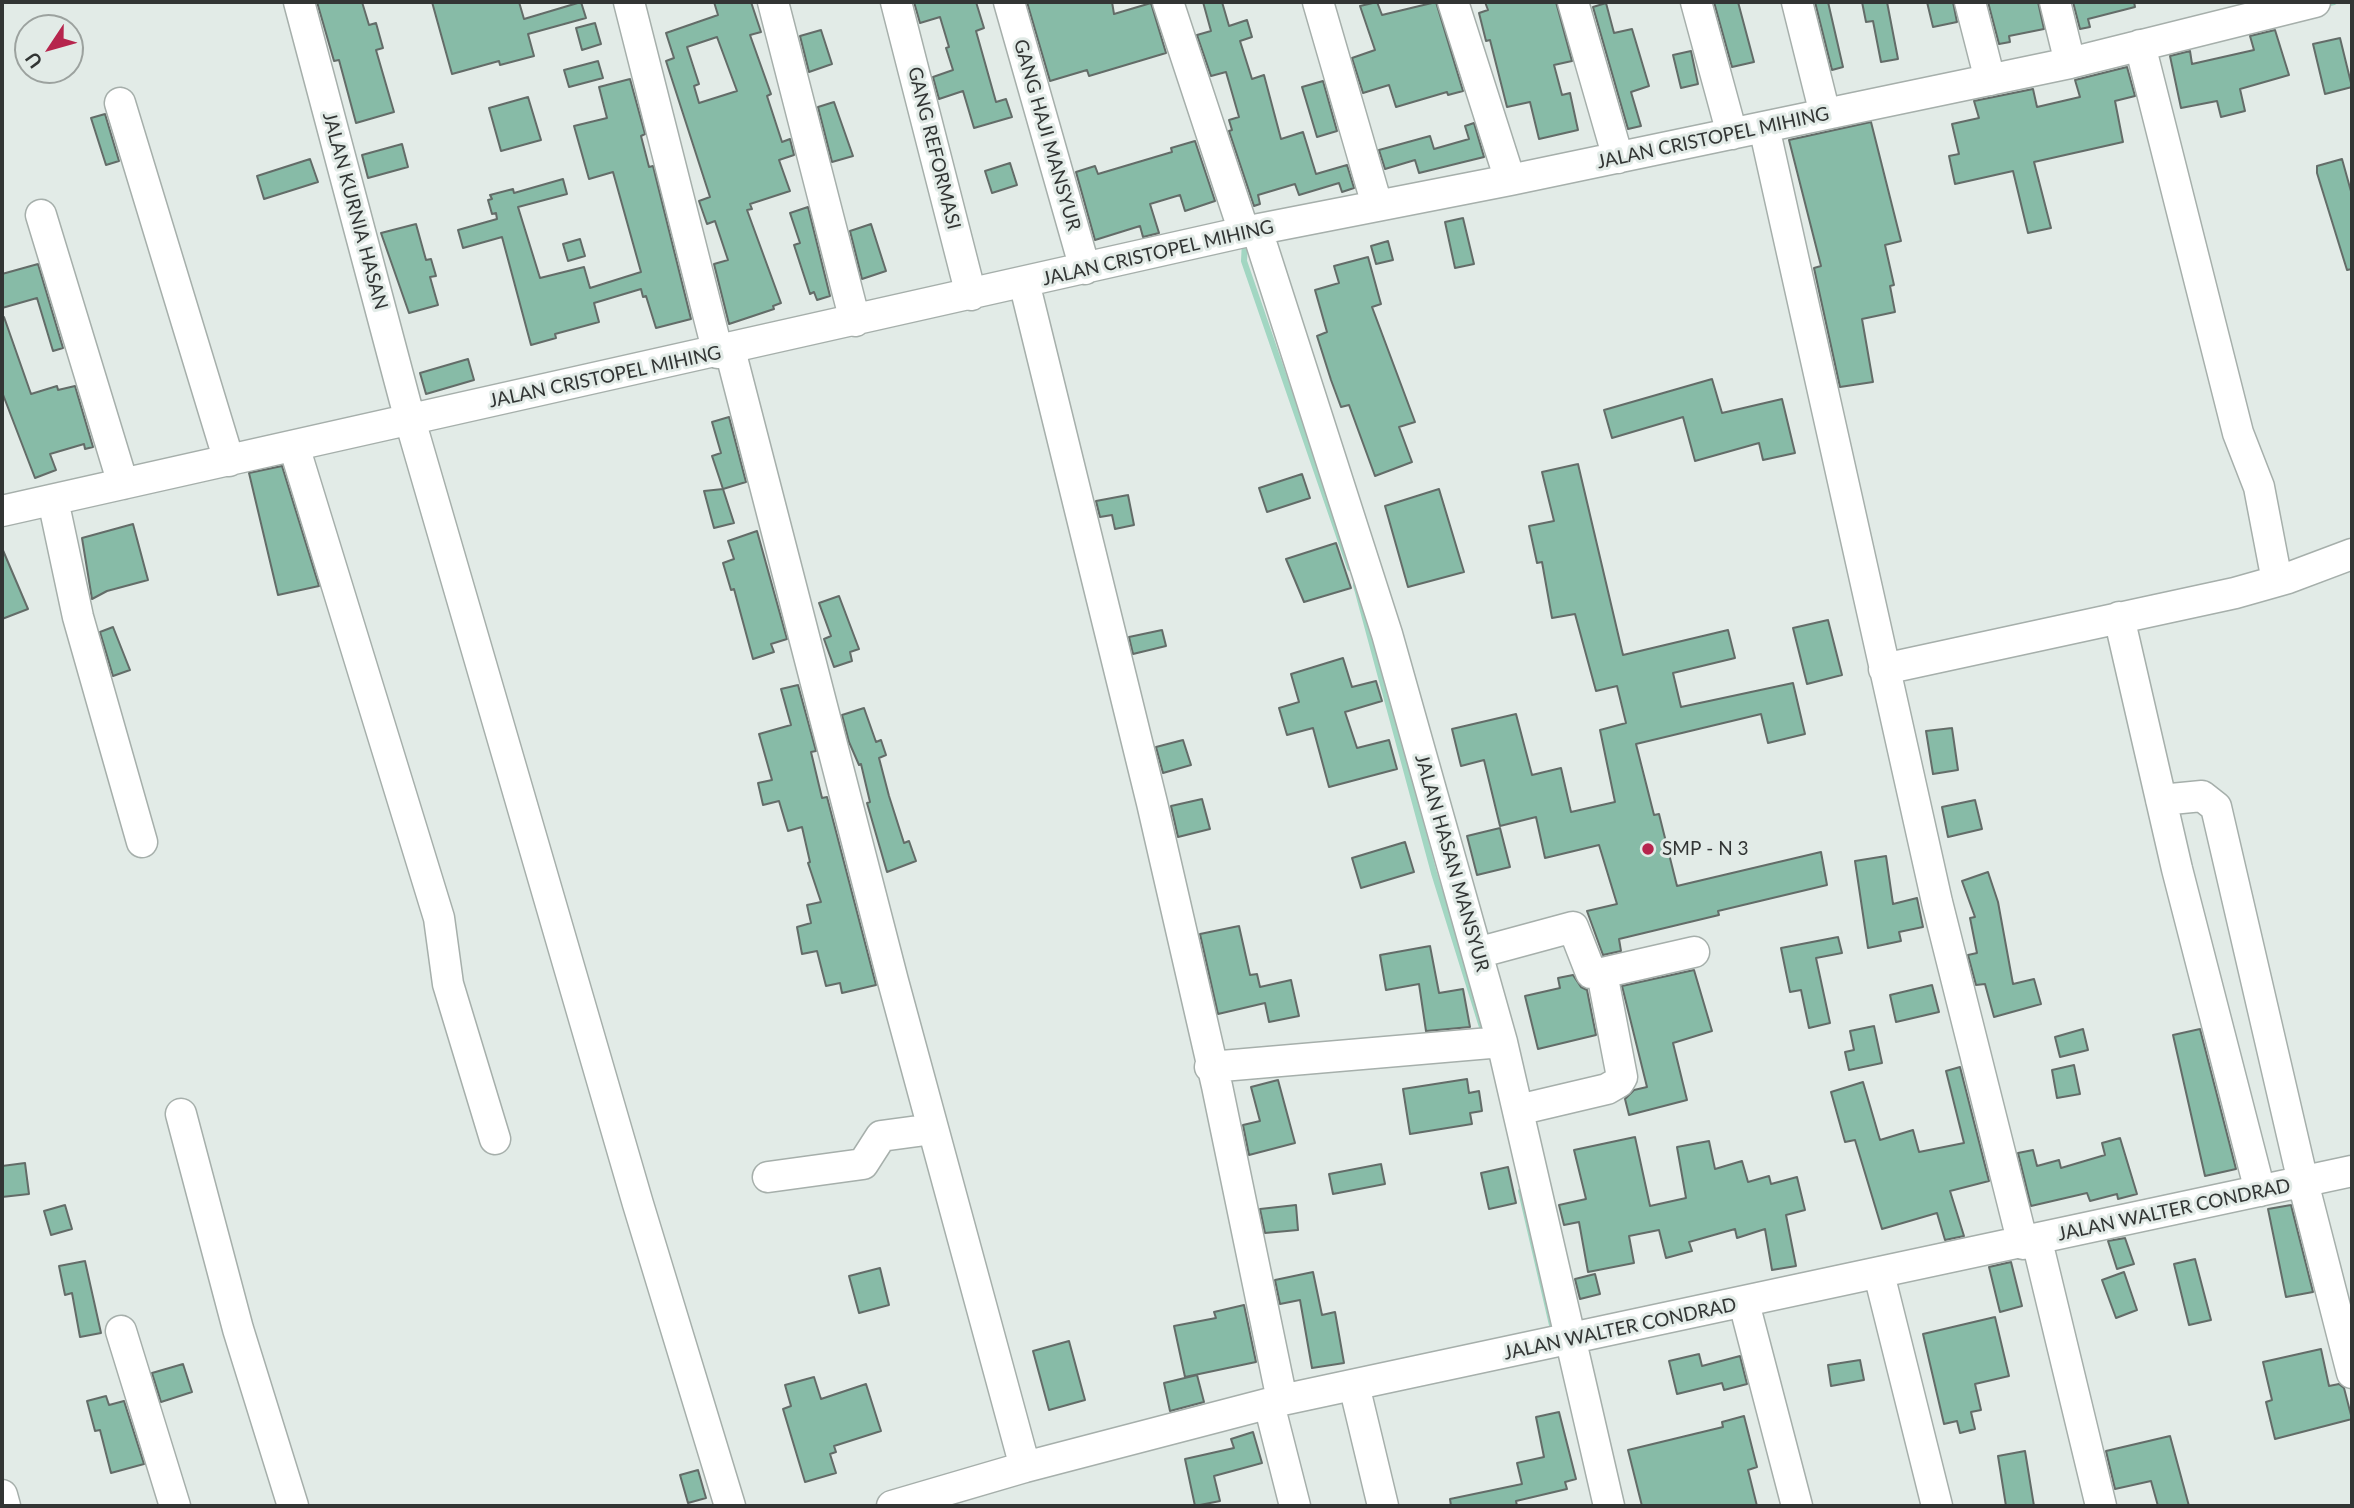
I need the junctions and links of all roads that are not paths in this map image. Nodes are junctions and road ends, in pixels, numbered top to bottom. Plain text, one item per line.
1 (299, 2) edge
2 (629, 2) edge
3 (773, 2) edge
4 (897, 2) edge
5 (1009, 2) edge
6 (1168, 2) edge
7 (1318, 2) edge
8 (1453, 2) edge
9 (1573, 2) edge
10 (1696, 2) edge
11 (1797, 2) edge
12 (1970, 2) edge
13 (2055, 2) edge
14 (2315, 2) edge
15 (2236, 11) edge
16 (2140, 45) junction
17 (2070, 63) junction
18 (1990, 80) junction
19 (120, 103) dead end
20 (1825, 114) junction
21 (1764, 127) junction
22 (1732, 134) junction
23 (1618, 158) junction
24 (1510, 180) junction
25 (1377, 205) junction
26 (41, 215) dead end
27 (1251, 231) junction
28 (1085, 269) junction
29 (1024, 282) junction
30 (971, 295) junction
31 (855, 321) junction
32 (724, 351) junction
33 (410, 420) junction
34 (294, 446) junction
35 (229, 460) junction
36 (123, 484) junction
37 (53, 500) junction
38 (2, 511) edge
39 (2352, 554) edge
40 (2277, 581) junction
41 (2119, 617) junction
42 (1884, 669) junction
43 (2161, 800) junction
44 (142, 842) dead end
45 (1694, 952) dead end
46 (1477, 953) junction
47 (1602, 973) junction
48 (1502, 1042) junction
49 (1210, 1067) junction
50 (1518, 1110) junction
51 (181, 1114) dead end
52 (933, 1129) junction
53 (495, 1139) dead end
54 (2352, 1171) edge
55 (768, 1177) dead end
56 (2303, 1182) junction
57 (2260, 1191) junction
58 (2030, 1242) junction
59 (1879, 1274) junction
60 (1744, 1303) junction
61 (121, 1331) dead end
62 (1572, 1340) junction
63 (2352, 1373) edge
64 (1354, 1385) junction
65 (1276, 1402) junction
66 (1026, 1467) junction
67 (2, 1495) edge
68 (5, 1506) edge
69 (175, 1506) edge
70 (293, 1506) edge
71 (730, 1506) edge
72 (892, 1506) edge
73 (1295, 1506) edge
74 (1383, 1506) edge
75 (1609, 1506) edge
76 (1797, 1506) edge
77 (1937, 1506) edge
78 (2101, 1506) edge

1 - 33 street, JALAN KURNIA HASAN
2 - 32 street
3 - 31 street
4 - 30 street, GANG REFORMASI
5 - 28 street, GANG HAJI MANSYUR
6 - 27 street, JALAN HASAN MANSYUR
7 - 25 street
8 - 24 street
9 - 23 street
10 - 22 street
11 - 20 street
12 - 18 street
13 - 17 street
14 - 15 street, JALAN CRISTOPEL MIHING
15 - 16 street, JALAN CRISTOPEL MIHING
16 - 17 street, JALAN CRISTOPEL MIHING
16 - 40 street
17 - 18 street, JALAN CRISTOPEL MIHING
18 - 20 street, JALAN CRISTOPEL MIHING
19 - 35 street
20 - 21 street, JALAN CRISTOPEL MIHING
21 - 22 street, JALAN CRISTOPEL MIHING
21 - 42 street
22 - 23 street, JALAN CRISTOPEL MIHING
23 - 24 street, JALAN CRISTOPEL MIHING
24 - 25 street, JALAN CRISTOPEL MIHING
25 - 27 street, JALAN CRISTOPEL MIHING
26 - 36 street
27 - 28 street, JALAN CRISTOPEL MIHING
27 - 46 street, JALAN HASAN MANSYUR
28 - 29 street, JALAN CRISTOPEL MIHING
29 - 30 street, JALAN CRISTOPEL MIHING
29 - 49 street
30 - 31 street, JALAN CRISTOPEL MIHING
31 - 32 street, JALAN CRISTOPEL MIHING
32 - 33 street, JALAN CRISTOPEL MIHING
32 - 52 street
33 - 34 street, JALAN CRISTOPEL MIHING
33 - 71 street, JALAN KURNIA HASAN
34 - 35 street, JALAN CRISTOPEL MIHING
34 - 53 street
35 - 36 street, JALAN CRISTOPEL MIHING
36 - 37 street, JALAN CRISTOPEL MIHING
37 - 38 street, JALAN CRISTOPEL MIHING
37 - 44 street
39 - 40 street
40 - 41 street
41 - 42 street
41 - 43 street
42 - 58 street
43 - 56 street
43 - 57 street
45 - 47 street
46 - 47 street
46 - 48 street, JALAN HASAN MANSYUR
47 - 50 street
48 - 49 street
48 - 50 street, JALAN HASAN MANSYUR
49 - 65 street
50 - 62 street, JALAN HASAN MANSYUR
51 - 70 street
52 - 55 street
52 - 66 street
54 - 56 street, JALAN WALTER CONDRAD
56 - 57 street, JALAN WALTER CONDRAD
56 - 63 street
57 - 58 street, JALAN WALTER CONDRAD
58 - 59 street, JALAN WALTER CONDRAD
58 - 78 street
59 - 60 street, JALAN WALTER CONDRAD
59 - 77 street
60 - 62 street, JALAN WALTER CONDRAD
60 - 76 street
61 - 69 street
62 - 64 street, JALAN WALTER CONDRAD
62 - 75 street, JALAN HASAN MANSYUR
64 - 65 street, JALAN WALTER CONDRAD
64 - 74 street
65 - 66 street, JALAN WALTER CONDRAD
65 - 73 street
66 - 72 street, JALAN WALTER CONDRAD
67 - 68 street

